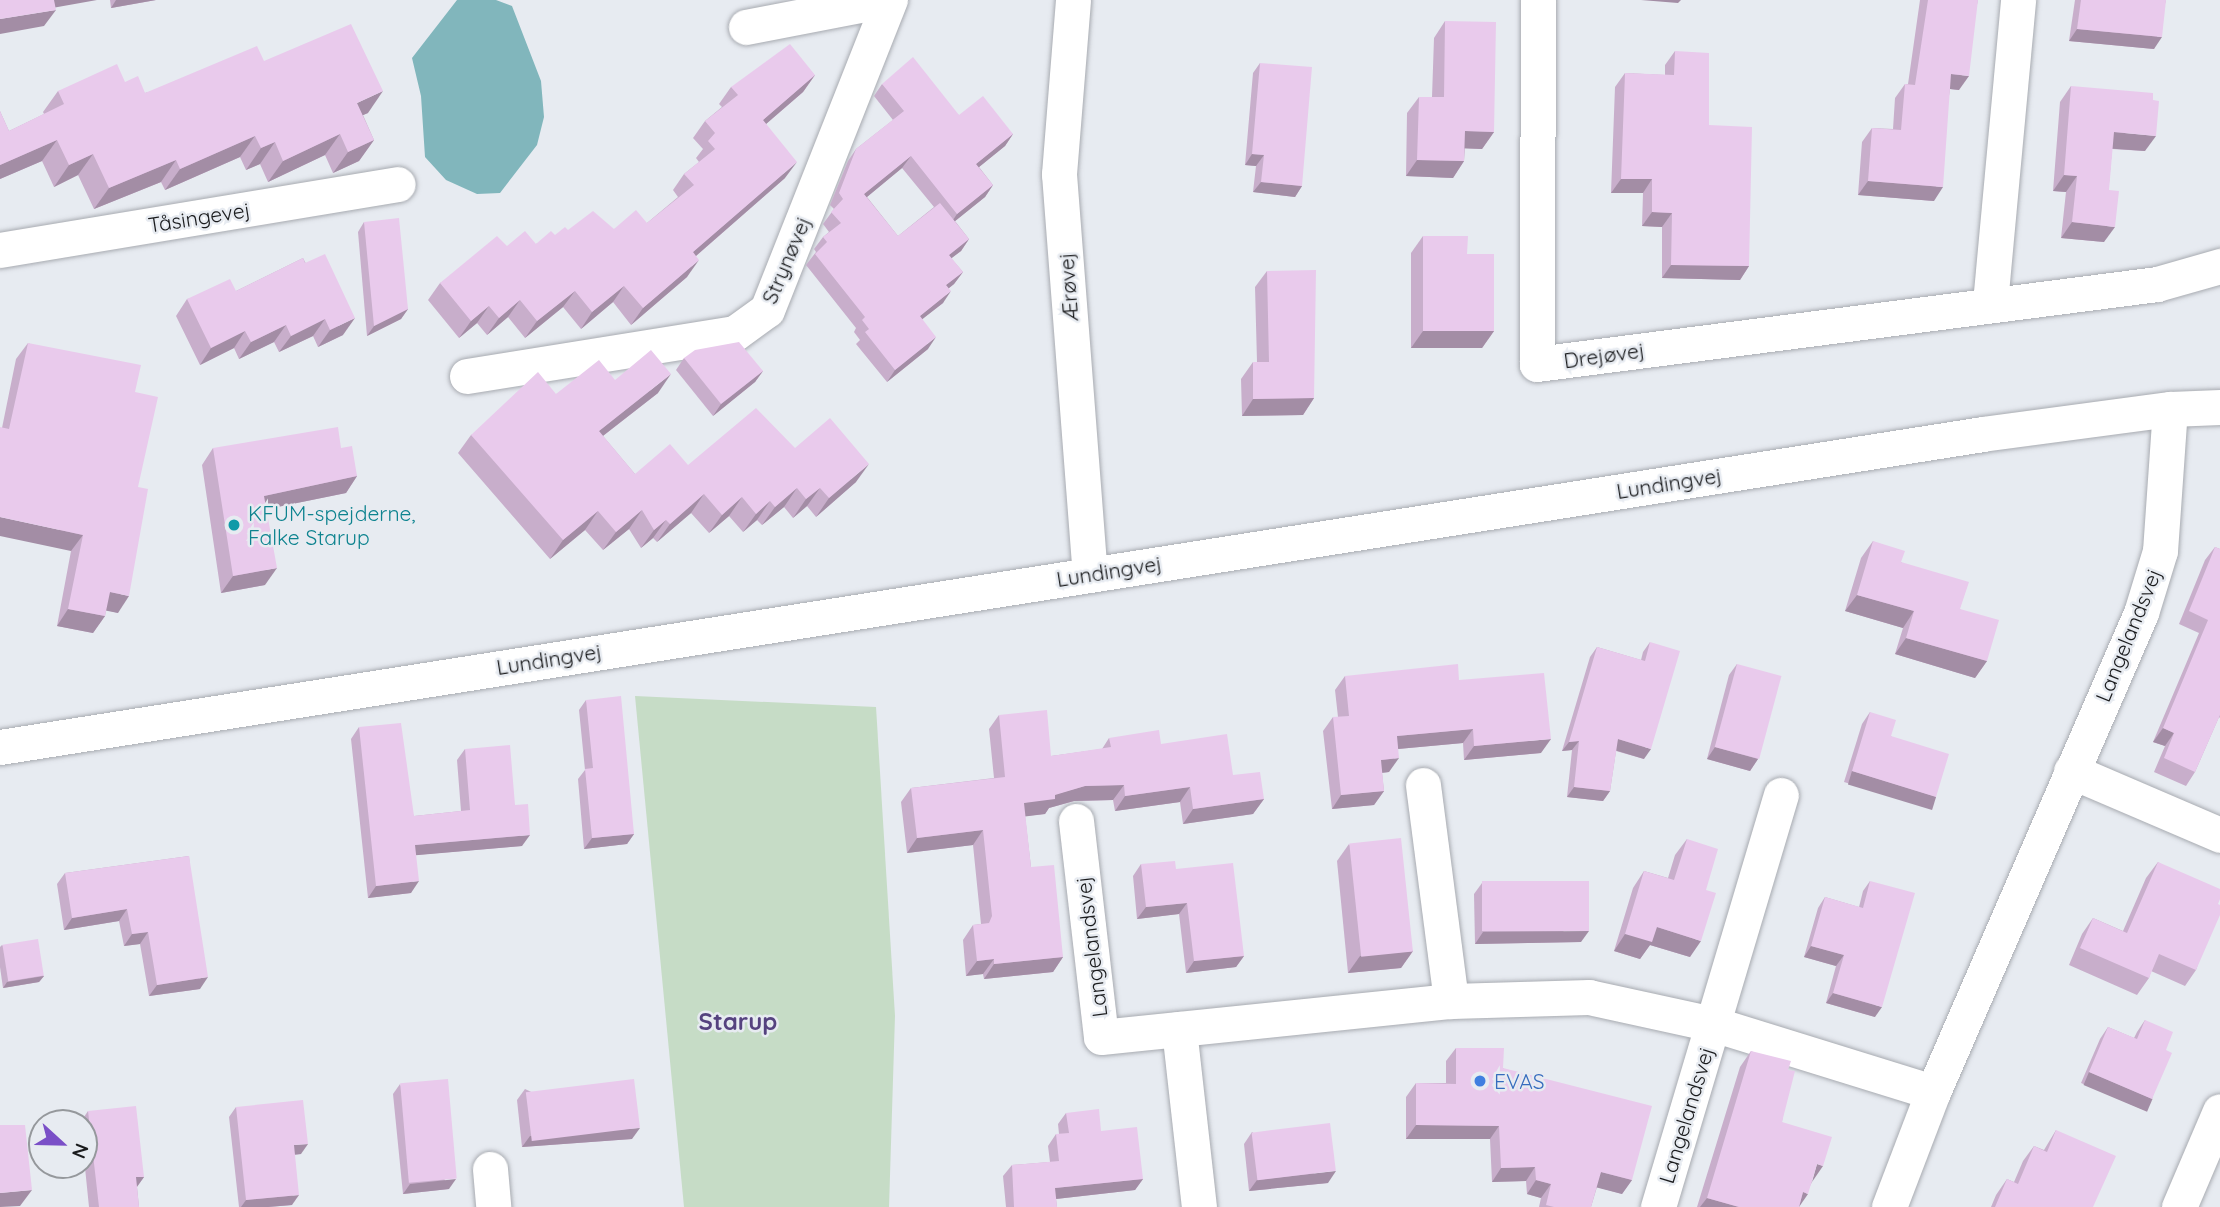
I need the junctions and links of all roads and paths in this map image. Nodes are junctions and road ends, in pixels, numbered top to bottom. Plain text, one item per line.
1 (888, 0) edge
2 (1071, 0) edge
3 (1538, 0) edge
4 (2018, 0) edge
5 (746, 27) dead end
6 (398, 184) dead end
7 (0, 250) edge
8 (2220, 266) edge
9 (1990, 303) junction
10 (467, 376) dead end
11 (2220, 407) edge
12 (2169, 409) junction
13 (1090, 573) junction
14 (0, 747) edge
15 (2071, 771) junction
16 (1423, 785) dead end
17 (1781, 795) dead end
18 (1076, 821) dead end
19 (2220, 835) edge
20 (1451, 1002) junction
21 (1713, 1024) junction
22 (1179, 1030) junction
23 (1933, 1092) junction
24 (2220, 1111) edge
25 (490, 1169) dead end
26 (494, 1207) edge
27 (1199, 1207) edge
28 (1658, 1207) edge
29 (1889, 1207) edge
30 (2179, 1207) edge

1 - 5 street, Strynøvej
1 - 10 street, Strynøvej
2 - 13 street, Ærøvej
3 - 9 street, Drejøvej
4 - 9 street
6 - 7 street, Tåsingevej
8 - 9 street, Drejøvej
11 - 12 street, Lundingvej
12 - 13 street, Lundingvej
12 - 15 street, Langelandsvej
13 - 14 street, Lundingvej
15 - 19 street
15 - 23 street, Langelandsvej
16 - 20 street
17 - 21 street, Langelandsvej
18 - 22 street, Langelandsvej
20 - 21 street, Langelandsvej
20 - 22 street, Langelandsvej
21 - 23 street, Langelandsvej
21 - 28 street, Langelandsvej
22 - 27 street
23 - 29 street, Langelandsvej
24 - 30 street
25 - 26 street

